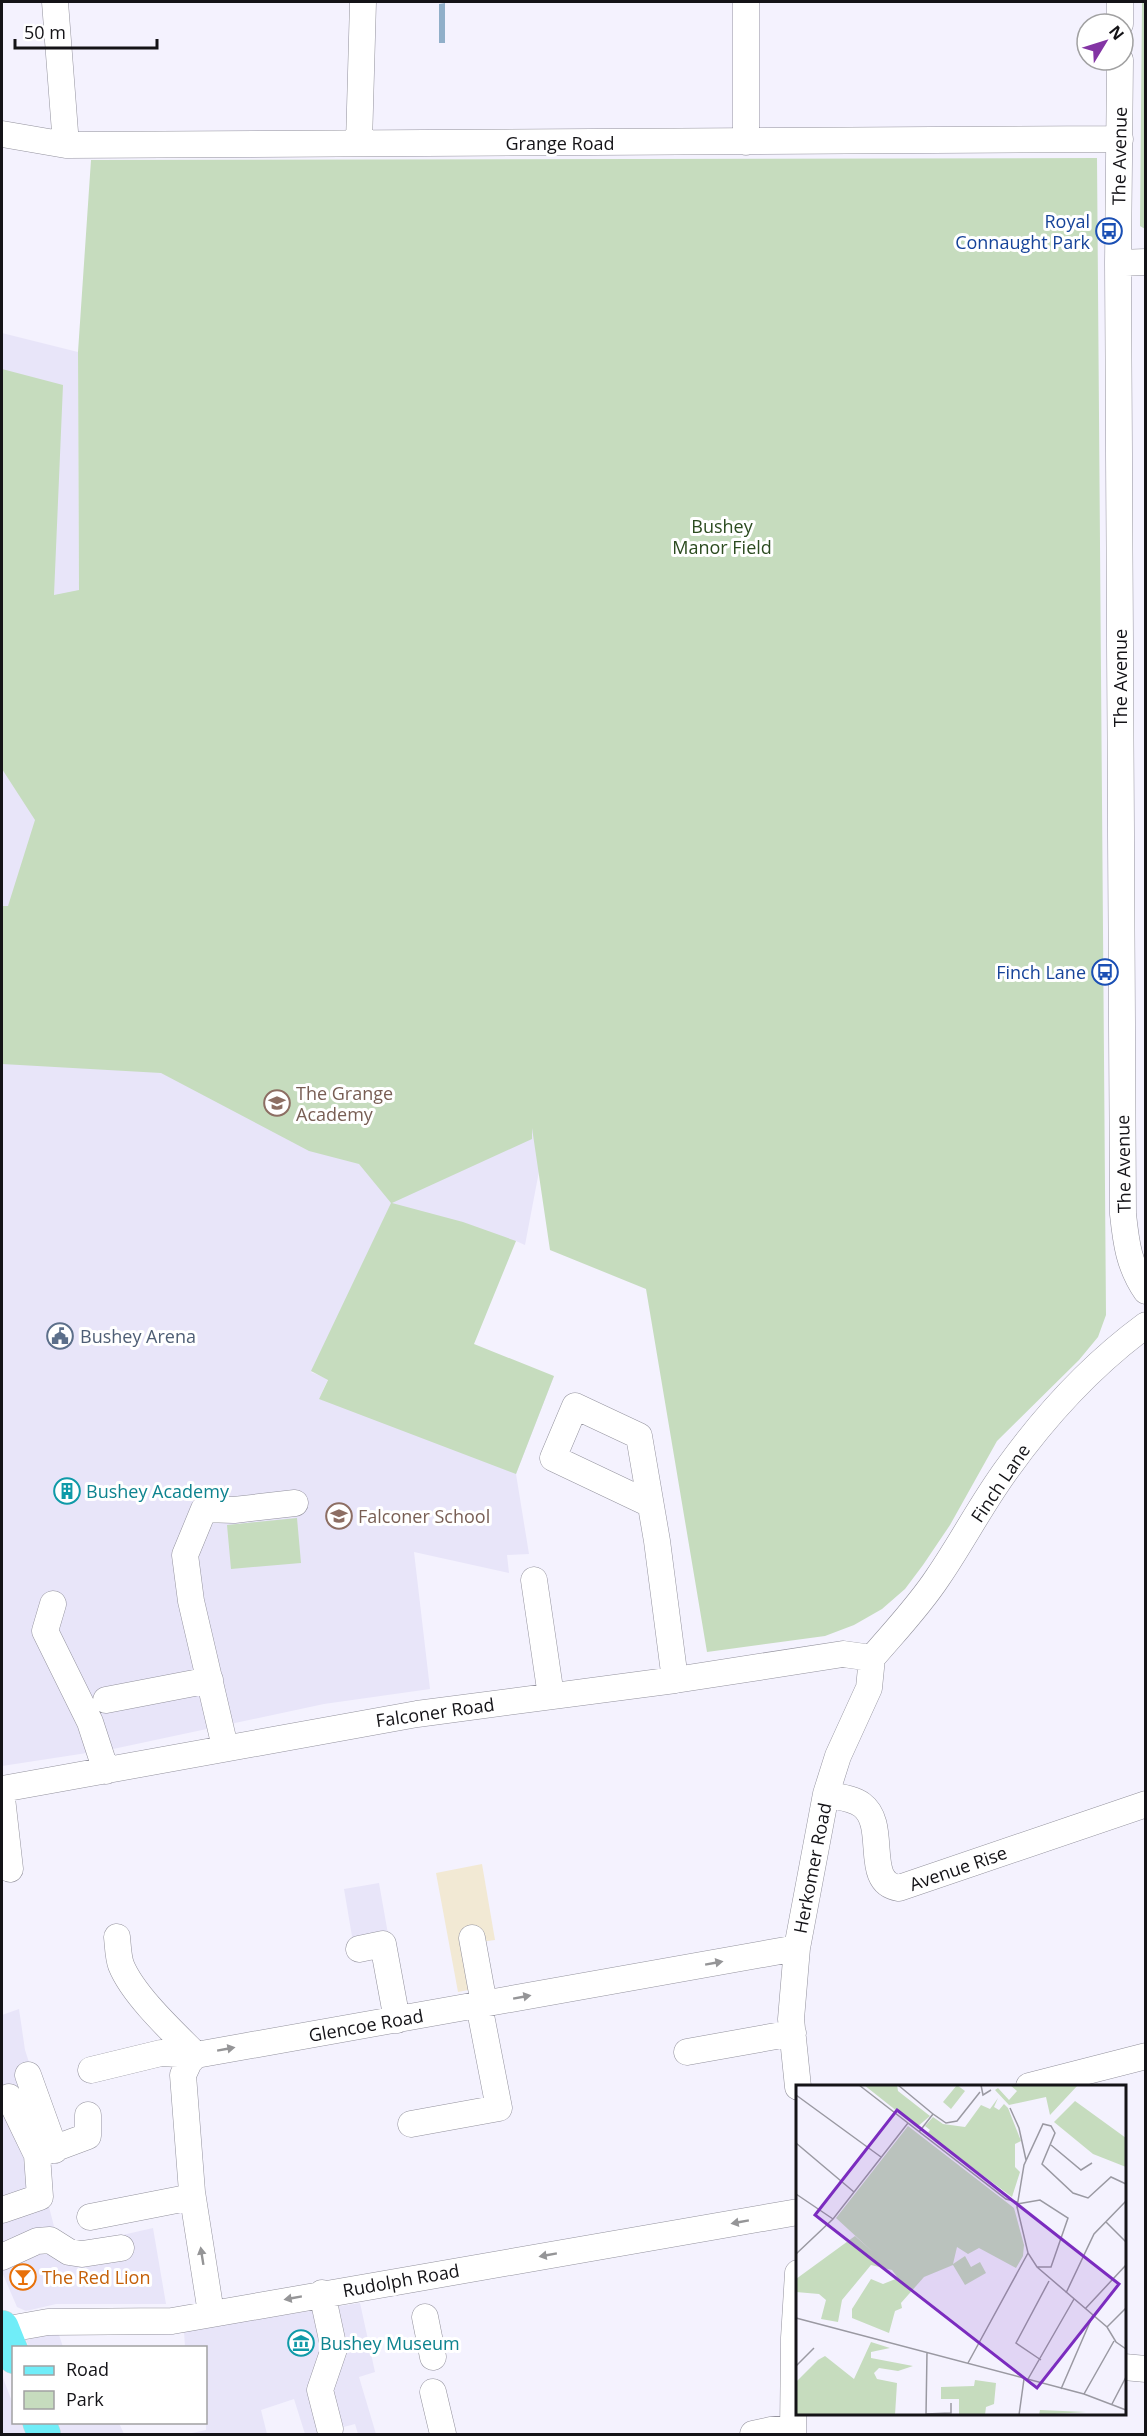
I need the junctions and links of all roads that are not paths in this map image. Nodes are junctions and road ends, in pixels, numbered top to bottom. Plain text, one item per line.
1 (55, 2) edge
2 (363, 2) edge
3 (746, 2) edge
4 (1120, 72) edge
5 (2, 134) edge
6 (1120, 139) junction
7 (746, 142) junction
8 (359, 143) junction
9 (66, 144) junction
10 (1146, 262) edge
11 (1118, 263) junction
12 (1146, 1291) edge
13 (1146, 1325) edge
14 (295, 1503) dead end
15 (650, 1504) dead end
16 (534, 1580) dead end
17 (53, 1604) dead end
18 (872, 1658) junction
19 (210, 1680) junction
20 (675, 1680) junction
21 (551, 1696) junction
22 (106, 1700) dead end
23 (225, 1747) junction
24 (106, 1771) junction
25 (2, 1789) edge
26 (826, 1794) junction
27 (2, 1798) edge
28 (1146, 1804) edge
29 (10, 1869) dead end
30 (117, 1937) dead end
31 (472, 1938) dead end
32 (797, 1948) junction
33 (359, 1949) dead end
34 (482, 2005) junction
35 (397, 2020) junction
36 (793, 2033) junction
37 (687, 2052) dead end
38 (196, 2055) junction
39 (1146, 2056) edge
40 (91, 2070) dead end
41 (28, 2075) dead end
42 (798, 2085) edge
43 (1033, 2085) edge
44 (9, 2097) dead end
45 (88, 2115) dead end
46 (411, 2124) dead end
47 (46, 2152) junction
48 (192, 2197) junction
49 (2, 2210) edge
50 (796, 2212) edge
51 (90, 2217) dead end
52 (122, 2248) dead end
53 (2, 2256) edge
54 (322, 2293) junction
55 (421, 2298) junction
56 (211, 2313) junction
57 (6, 2338) edge
58 (796, 2338) edge
59 (433, 2357) dead end
60 (1126, 2367) edge
61 (1146, 2369) edge
62 (433, 2392) dead end
63 (330, 2429) dead end
64 (793, 2431) edge
65 (443, 2434) edge
66 (753, 2434) edge

1 - 9 street
2 - 8 street
3 - 7 street
4 - 6 street, The Avenue
5 - 9 street, Grange Road
6 - 7 street, Grange Road
6 - 11 street, The Avenue
7 - 8 street, Grange Road
8 - 9 street, Grange Road
10 - 11 street
11 - 12 street, The Avenue
13 - 18 street, Finch Lane
14 - 19 street
15 - 20 street
16 - 21 street
17 - 24 street
18 - 20 street, Falconer Road
18 - 26 street, Herkomer Road
19 - 22 street
19 - 23 street
20 - 21 street, Falconer Road
21 - 23 street, Falconer Road
23 - 24 street, Falconer Road
24 - 25 street, Falconer Road
26 - 28 street, Avenue Rise
26 - 32 street, Herkomer Road
27 - 29 street
30 - 38 street
31 - 34 street
34 -> 32 street, Glencoe Road
32 - 36 street, Herkomer Road
33 - 35 street
34 - 35 street, Glencoe Road
34 - 46 street
38 -> 35 street, Glencoe Road
36 - 37 street
36 - 42 street, Herkomer Road
38 - 40 street, Glencoe Road
38 - 48 street
39 - 43 street
41 - 47 street
44 - 47 street
45 - 47 street
47 - 49 street
48 - 51 street
56 -> 48 street
50 -> 55 street, Rudolph Road
52 - 53 street
54 - 55 street, Rudolph Road
54 -> 56 street, Rudolph Road
54 - 63 street
55 - 59 street
56 - 57 street, Rudolph Road
58 - 64 street
60 - 61 street
62 - 65 street
64 - 66 street

